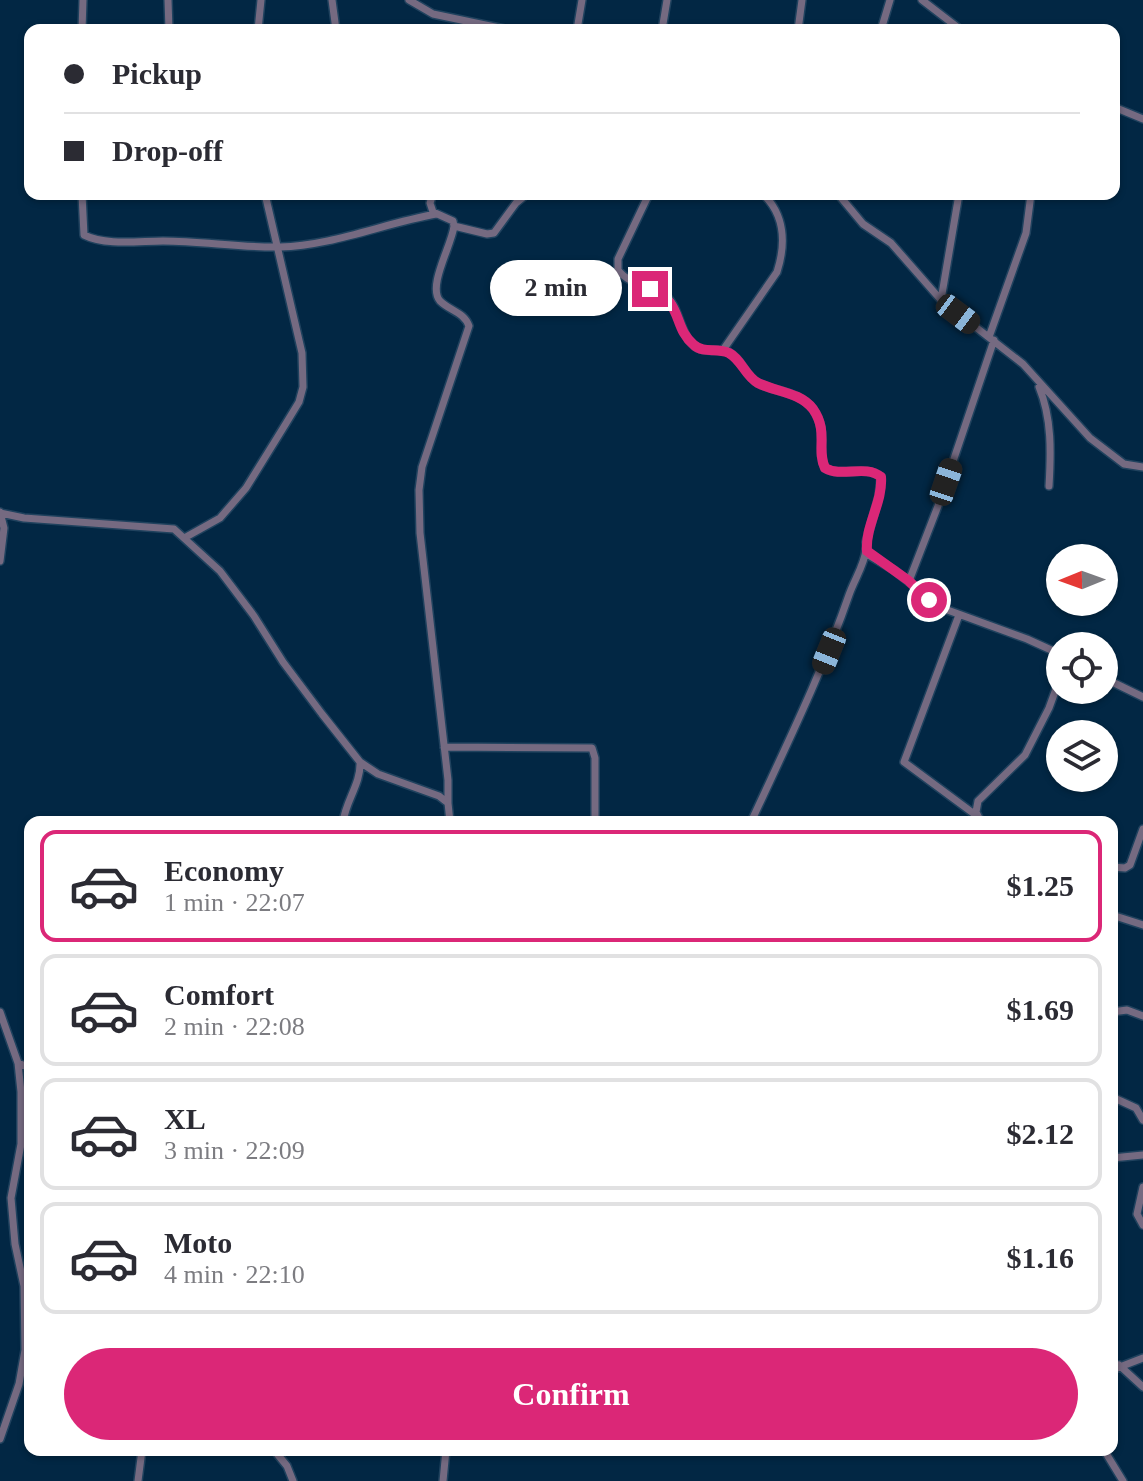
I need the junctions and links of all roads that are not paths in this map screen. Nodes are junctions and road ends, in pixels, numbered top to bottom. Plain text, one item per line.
1 (83, 0) edge
2 (168, 0) edge
3 (261, 0) edge
4 (332, 0) edge
5 (409, 0) edge
6 (582, 0) edge
7 (667, 0) edge
8 (802, 0) edge
9 (890, 0) edge
10 (922, 0) edge
11 (82, 24) edge
12 (169, 24) edge
13 (259, 24) edge
14 (335, 24) edge
15 (470, 24) edge
16 (578, 24) edge
17 (663, 24) edge
18 (799, 24) edge
19 (883, 24) edge
20 (953, 24) edge
21 (1120, 109) edge
22 (1143, 119) edge
23 (82, 200) edge
24 (267, 200) edge
25 (432, 200) edge
26 (520, 200) edge
27 (646, 200) edge
28 (768, 200) edge
29 (843, 200) edge
30 (958, 200) edge
31 (1030, 200) edge
32 (436, 214) junction
33 (454, 226) junction
34 (279, 247) junction
35 (941, 300) junction
36 (992, 338) junction
37 (723, 350) junction
38 (1036, 381) junction
39 (1143, 467) edge
40 (1049, 486) dead end
41 (0, 512) edge
42 (186, 537) junction
43 (866, 547) junction
44 (0, 561) edge
45 (909, 581) junction
46 (959, 615) junction
47 (1046, 648) edge
48 (1118, 685) edge
49 (1143, 697) edge
50 (1050, 704) edge
51 (444, 747) junction
52 (360, 762) junction
53 (448, 803) junction
54 (344, 816) edge
55 (449, 816) edge
56 (595, 816) edge
57 (754, 816) edge
58 (975, 816) edge
59 (978, 816) edge
60 (1143, 829) edge
61 (1118, 867) edge
62 (1118, 917) edge
63 (1143, 925) edge
64 (1118, 1011) edge
65 (0, 1012) edge
66 (1143, 1016) edge
67 (18, 1063) junction
68 (24, 1066) edge
69 (1118, 1100) edge
70 (1143, 1103) edge
71 (1129, 1105) junction
72 (1143, 1120) edge
73 (1143, 1155) edge
74 (1118, 1157) edge
75 (1143, 1187) edge
76 (1143, 1225) edge
77 (24, 1286) edge
78 (24, 1356) edge
79 (1143, 1358) edge
80 (1118, 1367) edge
81 (1118, 1369) edge
82 (1143, 1387) edge
83 (0, 1439) edge
84 (141, 1456) edge
85 (279, 1456) edge
86 (445, 1456) edge
87 (1108, 1456) edge
88 (138, 1481) edge
89 (293, 1481) edge
90 (443, 1481) edge
91 (1123, 1481) edge

1 - 11 street
2 - 12 street
3 - 13 street
4 - 14 street
5 - 15 street
6 - 16 street
7 - 17 street
8 - 18 street
9 - 19 street
10 - 20 street
21 - 22 street
23 - 34 street
24 - 34 street
25 - 32 street
26 - 33 street
27 - 37 street
28 - 37 street
29 - 35 street
30 - 35 street
31 - 36 street
32 - 33 street
32 - 34 street
33 - 51 street
34 - 42 street
35 - 36 street
36 - 38 street
36 - 45 street
37 - 43 street
38 - 39 street
38 - 40 street
41 - 42 street
41 - 44 street
42 - 52 street
43 - 45 street
43 - 57 street
45 - 46 street
46 - 47 street
46 - 58 street
48 - 49 street
50 - 59 street
51 - 53 street
51 - 56 street
52 - 53 street
52 - 54 street
53 - 55 street
60 - 61 street
62 - 63 street
64 - 66 street
65 - 67 street
67 - 68 street
67 - 77 street
69 - 71 street
70 - 71 street
71 - 72 street
73 - 74 street
75 - 76 street
78 - 83 street
79 - 80 street
81 - 82 street
84 - 88 street
85 - 89 street
86 - 90 street
87 - 91 street

